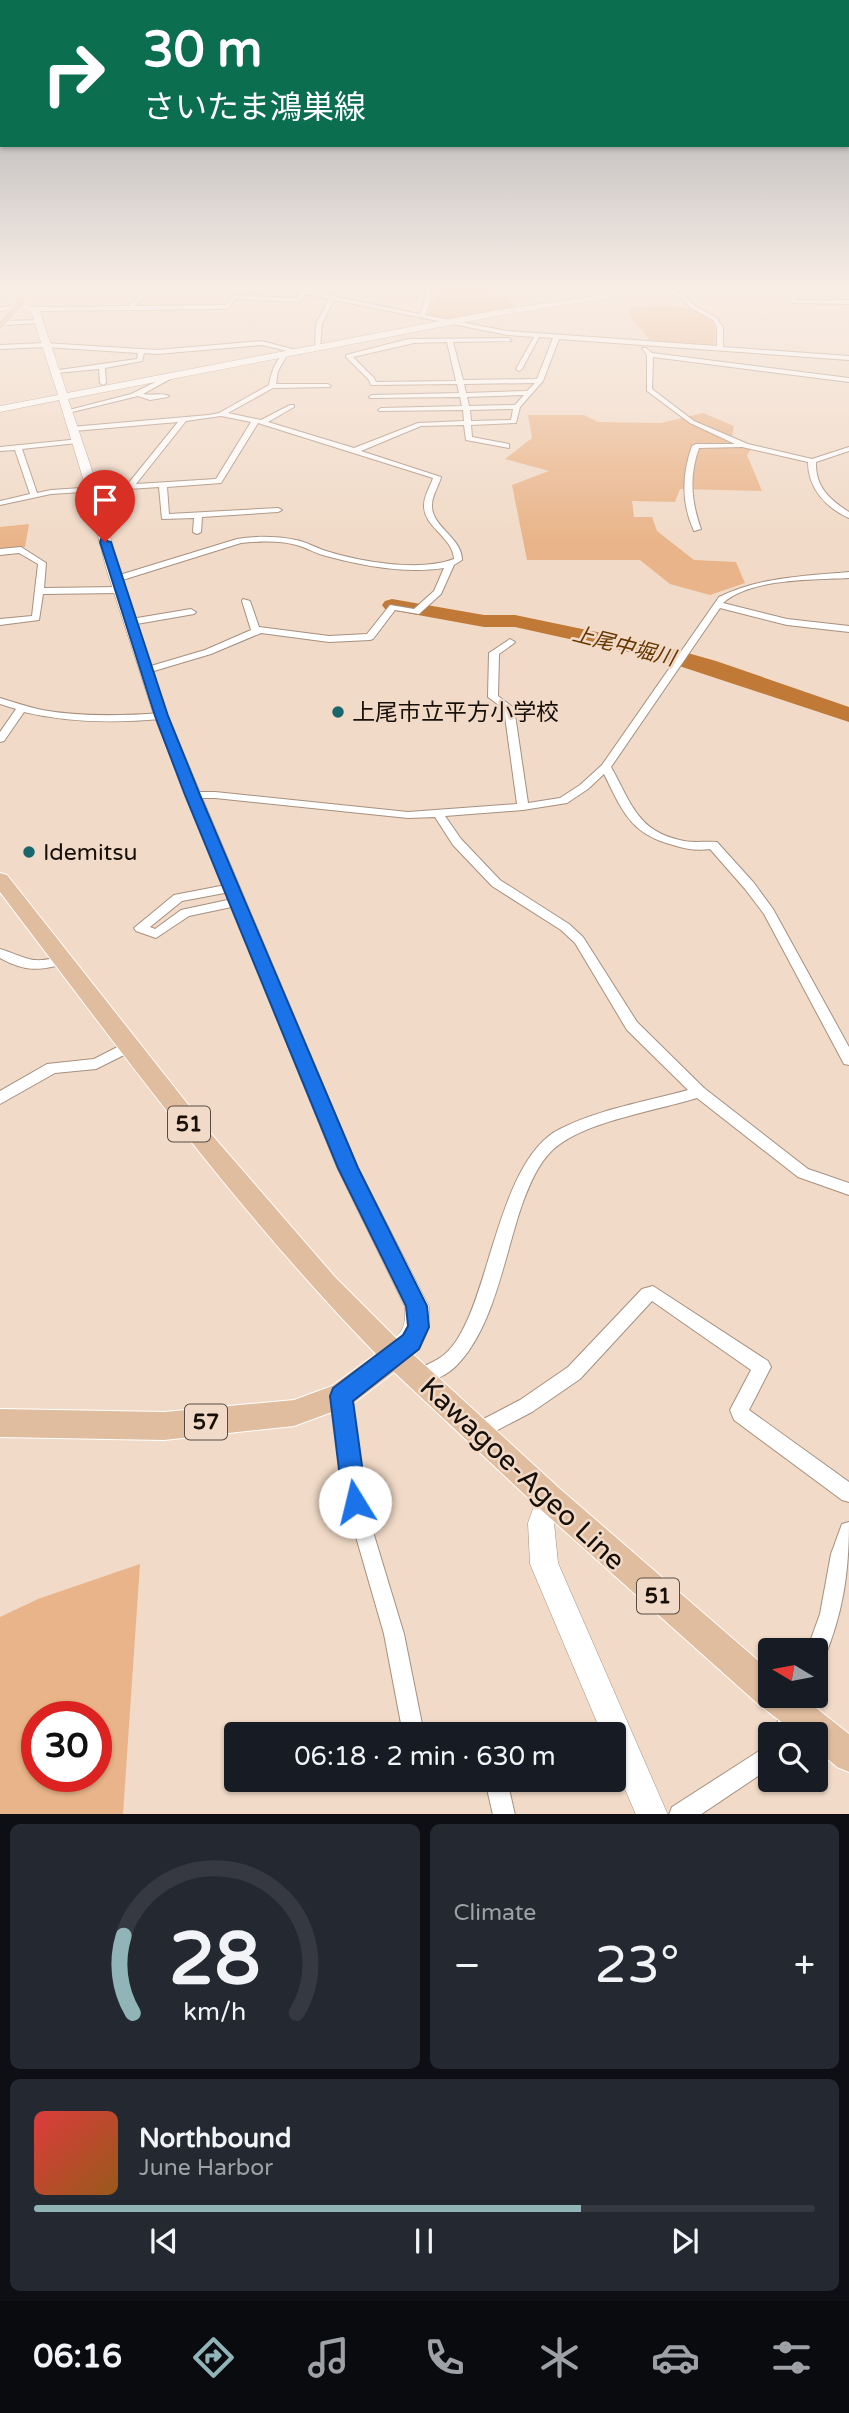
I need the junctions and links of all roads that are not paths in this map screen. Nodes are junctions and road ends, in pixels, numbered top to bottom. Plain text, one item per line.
1 (55, 371) edge
2 (102, 372) edge
3 (198, 372) edge
4 (275, 372) edge
5 (364, 372) edge
6 (456, 372) edge
7 (544, 372) edge
8 (650, 372) edge
9 (783, 372) edge
10 (170, 377) junction
11 (849, 380) edge
12 (540, 381) junction
13 (103, 383) dead end
14 (458, 383) junction
15 (373, 384) junction
16 (272, 386) junction
17 (328, 386) dead end
18 (530, 393) junction
19 (137, 394) junction
20 (461, 395) junction
21 (166, 396) dead end
22 (372, 397) junction
23 (66, 404) junction
24 (292, 405) dead end
25 (517, 407) junction
26 (466, 408) junction
27 (0, 409) edge
28 (382, 410) junction
29 (118, 412) dead end
30 (221, 414) junction
31 (184, 419) junction
32 (259, 421) junction
33 (468, 422) junction
34 (420, 424) junction
35 (122, 425) junction
36 (75, 435) junction
37 (506, 446) dead end
38 (746, 446) junction
39 (18, 447) junction
40 (0, 449) edge
41 (849, 449) edge
42 (354, 451) junction
43 (812, 461) junction
44 (163, 484) junction
45 (130, 486) junction
46 (92, 488) junction
47 (34, 495) junction
48 (0, 503) edge
49 (278, 510) dead end
50 (198, 515) junction
51 (849, 516) edge
52 (698, 529) dead end
53 (197, 532) dead end
54 (0, 552) edge
55 (450, 564) junction
56 (849, 575) edge
57 (118, 584) junction
58 (40, 591) junction
59 (246, 601) dead end
60 (719, 605) junction
61 (191, 612) dead end
62 (0, 622) edge
63 (131, 622) junction
64 (849, 629) edge
65 (256, 631) junction
66 (510, 642) dead end
67 (147, 670) junction
68 (0, 701) edge
69 (21, 709) junction
70 (161, 716) junction
71 (0, 739) edge
72 (606, 768) junction
73 (192, 795) junction
74 (523, 807) junction
75 (438, 813) junction
76 (0, 879) edge
77 (234, 895) junction
78 (0, 953) edge
79 (62, 960) junction
80 (129, 1046) junction
81 (849, 1060) edge
82 (699, 1092) junction
83 (0, 1098) edge
84 (849, 1189) edge
85 (395, 1355) junction
86 (420, 1378) junction
87 (341, 1396) junction
88 (0, 1423) edge
89 (478, 1431) junction
90 (849, 1493) edge
91 (549, 1498) junction
92 (849, 1531) edge
93 (822, 1638) edge
94 (758, 1683) edge
95 (787, 1708) edge
96 (412, 1722) edge
97 (849, 1755) edge
98 (758, 1763) edge
99 (498, 1792) edge
100 (504, 1814) edge
101 (652, 1814) edge
102 (682, 1814) edge

1 - 23 street
2 - 13 street
3 - 10 street
4 - 16 street
5 - 15 street
6 - 14 street
7 - 12 street
8 - 38 street
9 - 11 street
10 - 19 street
10 - 23 street
12 - 14 street
12 - 18 street
14 - 15 street
14 - 20 street
15 - 22 street
16 - 17 street
16 - 30 street
18 - 20 street
18 - 25 street
19 - 21 street
19 - 23 street
20 - 22 street
20 - 26 street
22 - 28 street
23 - 27 street
23 - 36 street
24 - 32 street
25 - 26 street
25 - 33 street
26 - 28 street
26 - 33 street
28 - 34 street
29 - 35 street
30 - 31 street
30 - 32 street
31 - 35 street
31 - 45 street
32 - 42 street
32 - 44 street
33 - 34 street
33 - 37 street
34 - 42 street
35 - 36 street
36 - 39 street
36 - 46 street
38 - 43 street
38 - 52 street
39 - 40 street
39 - 47 street
41 - 43 street
42 - 55 street
43 - 51 street
44 - 45 street
44 - 50 street
45 - 46 street
46 - 47 street
46 - 57 street
47 - 48 street
49 - 50 street
50 - 53 street
54 - 58 street
55 - 57 street
55 - 65 street
56 - 60 street
57 - 58 street
57 - 63 street
58 - 62 street
59 - 65 street
60 - 64 street
60 - 72 street
61 - 63 street
63 - 67 street
65 - 67 street
66 - 74 street
67 - 70 street
68 - 69 street
69 - 70 street
69 - 71 street
70 - 73 street
72 - 74 street
72 - 81 street
73 - 75 street
73 - 77 street
74 - 75 street
75 - 82 street
76 - 79 main road, Kawagoe-Ageo Line / 51
77 - 77 street
77 - 85 street
78 - 79 street
79 - 80 main road, Kawagoe-Ageo Line / 51
80 - 83 street
80 - 85 main road, Kawagoe-Ageo Line / 51
82 - 84 street
82 - 86 street
85 - 86 main road, Kawagoe-Ageo Line / 51
85 - 87 main road, 57
86 - 89 main road, Kawagoe-Ageo Line / 51
87 - 88 main road, 57
87 - 96 street
89 - 90 street
89 - 91 main road, Kawagoe-Ageo Line / 51
91 - 94 main road, Kawagoe-Ageo Line / 51
91 - 101 street
92 - 93 street
95 - 97 main road, Kawagoe-Ageo Line / 51
98 - 102 street
99 - 100 street

